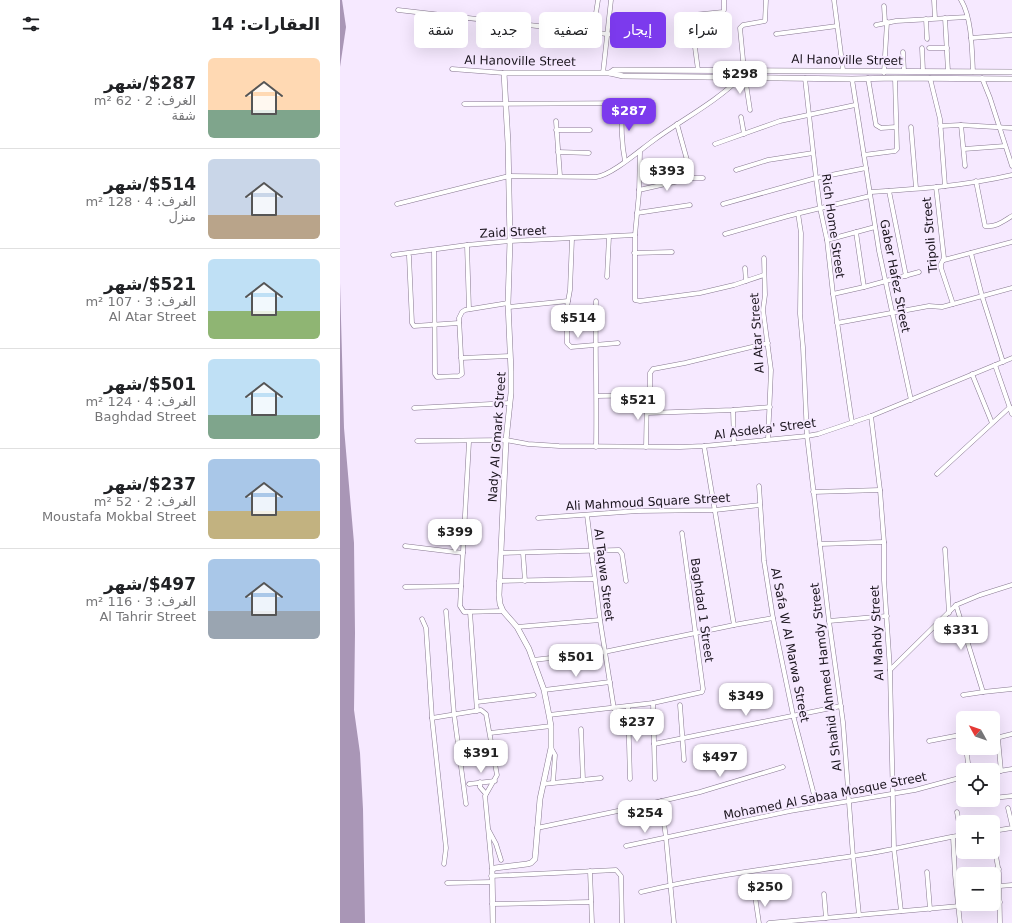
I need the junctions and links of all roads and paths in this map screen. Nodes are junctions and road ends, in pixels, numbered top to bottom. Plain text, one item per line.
1 (598, 0) edge
2 (611, 0) edge
3 (724, 0) edge
4 (766, 0) edge
5 (834, 0) edge
6 (934, 0) edge
7 (961, 0) edge
8 (884, 6) dead end
9 (398, 10) dead end
10 (596, 12) edge
11 (967, 17) junction
12 (935, 18) junction
13 (945, 18) junction
14 (926, 19) junction
15 (886, 22) junction
16 (876, 25) dead end
17 (837, 26) junction
18 (606, 34) junction
19 (776, 34) dead end
20 (610, 35) edge
21 (1012, 36) edge
22 (971, 38) junction
23 (927, 39) dead end
24 (922, 48) dead end
25 (929, 48) dead end
26 (947, 48) junction
27 (903, 52) dead end
28 (452, 69) dead end
29 (698, 70) junction
30 (744, 70) junction
31 (843, 70) junction
32 (884, 71) junction
33 (904, 71) junction
34 (923, 71) junction
35 (948, 71) junction
36 (973, 72) junction
37 (1012, 72) edge
38 (504, 73) junction
39 (603, 73) junction
40 (610, 73) junction
41 (743, 77) junction
42 (805, 78) junction
43 (868, 78) junction
44 (884, 78) junction
45 (895, 78) junction
46 (930, 78) junction
47 (982, 78) junction
48 (1012, 78) edge
49 (852, 79) junction
50 (622, 103) junction
51 (648, 103) dead end
52 (464, 104) dead end
53 (506, 104) junction
54 (855, 105) junction
55 (750, 110) dead end
56 (809, 114) junction
57 (741, 118) dead end
58 (556, 121) dead end
59 (677, 124) junction
60 (962, 125) junction
61 (940, 126) junction
62 (896, 127) junction
63 (911, 127) dead end
64 (999, 128) junction
65 (1012, 128) edge
66 (556, 130) junction
67 (590, 130) dead end
68 (744, 134) junction
69 (715, 144) dead end
70 (1005, 146) junction
71 (964, 149) junction
72 (558, 152) junction
73 (640, 152) junction
74 (589, 153) dead end
75 (813, 153) junction
76 (864, 155) junction
77 (625, 161) junction
78 (965, 166) dead end
79 (1012, 166) edge
80 (866, 168) junction
81 (736, 170) dead end
82 (1012, 175) edge
83 (509, 176) junction
84 (560, 176) junction
85 (692, 178) junction
86 (703, 178) dead end
87 (816, 178) junction
88 (976, 182) junction
89 (944, 186) junction
90 (936, 187) junction
91 (916, 188) junction
92 (639, 190) junction
93 (889, 190) junction
94 (870, 194) junction
95 (397, 204) dead end
96 (722, 204) dead end
97 (690, 205) dead end
98 (820, 208) junction
99 (637, 213) junction
100 (798, 213) junction
101 (1012, 216) edge
102 (875, 227) junction
103 (856, 232) junction
104 (726, 234) dead end
105 (635, 235) junction
106 (609, 237) junction
107 (572, 239) junction
108 (827, 240) junction
109 (510, 241) junction
110 (1012, 242) edge
111 (467, 245) junction
112 (434, 250) junction
113 (672, 252) dead end
114 (971, 253) junction
115 (634, 254) junction
116 (393, 255) dead end
117 (409, 256) dead end
118 (764, 258) dead end
119 (944, 260) junction
120 (745, 268) dead end
121 (919, 272) dead end
122 (764, 275) junction
123 (906, 276) junction
124 (607, 277) dead end
125 (746, 281) junction
126 (886, 282) junction
127 (864, 287) junction
128 (1012, 288) edge
129 (832, 294) junction
130 (982, 296) junction
131 (568, 301) junction
132 (596, 301) dead end
133 (953, 304) junction
134 (508, 305) junction
135 (469, 309) junction
136 (892, 313) junction
137 (459, 323) junction
138 (837, 323) junction
139 (435, 325) junction
140 (618, 343) dead end
141 (768, 343) junction
142 (595, 345) junction
143 (510, 356) junction
144 (461, 358) junction
145 (1012, 358) edge
146 (1003, 362) junction
147 (995, 365) junction
148 (972, 374) junction
149 (597, 396) junction
150 (647, 396) junction
151 (911, 400) junction
152 (510, 403) junction
153 (770, 407) junction
154 (1010, 407) junction
155 (414, 408) dead end
156 (733, 410) junction
157 (647, 413) junction
158 (1012, 414) edge
159 (871, 416) junction
160 (852, 423) junction
161 (992, 423) junction
162 (807, 436) junction
163 (768, 439) junction
164 (506, 440) junction
165 (417, 441) dead end
166 (469, 442) junction
167 (734, 443) junction
168 (704, 446) junction
169 (596, 447) junction
170 (646, 447) junction
171 (937, 474) dead end
172 (759, 486) dead end
173 (880, 490) junction
174 (813, 492) junction
175 (760, 505) junction
176 (715, 510) junction
177 (587, 515) junction
178 (538, 518) dead end
179 (682, 534) dead end
180 (884, 542) junction
181 (820, 544) junction
182 (405, 546) dead end
183 (945, 549) dead end
184 (590, 550) junction
185 (463, 553) junction
186 (501, 553) junction
187 (523, 553) junction
188 (594, 579) junction
189 (499, 581) junction
190 (525, 581) junction
191 (626, 581) dead end
192 (1012, 585) edge
193 (461, 586) junction
194 (405, 587) dead end
195 (956, 606) junction
196 (446, 611) dead end
197 (503, 611) junction
198 (470, 612) junction
199 (948, 613) junction
200 (887, 616) junction
201 (773, 618) junction
202 (422, 619) dead end
203 (600, 620) junction
204 (829, 621) junction
205 (734, 625) junction
206 (517, 627) junction
207 (696, 634) junction
208 (604, 652) junction
209 (533, 660) junction
210 (890, 670) junction
211 (610, 682) junction
212 (1012, 689) edge
213 (544, 690) junction
214 (983, 692) junction
215 (534, 695) dead end
216 (964, 695) dead end
217 (477, 702) junction
218 (653, 703) junction
219 (680, 705) dead end
220 (840, 706) junction
221 (628, 707) junction
222 (614, 709) junction
223 (478, 711) junction
224 (454, 714) junction
225 (549, 715) junction
226 (793, 716) junction
227 (432, 718) junction
228 (551, 726) junction
229 (581, 729) dead end
230 (490, 733) junction
231 (1012, 734) edge
232 (956, 736) edge
233 (682, 738) junction
234 (929, 741) dead end
235 (654, 744) junction
236 (551, 748) junction
237 (684, 760) dead end
238 (783, 768) dead end
239 (1012, 769) edge
240 (1001, 771) joint
241 (601, 778) dead end
242 (630, 779) dead end
243 (655, 779) dead end
244 (956, 779) edge
245 (583, 780) junction
246 (495, 781) junction
247 (480, 782) junction
248 (553, 782) junction
249 (469, 784) dead end
250 (543, 784) junction
251 (893, 793) junction
252 (486, 794) junction
253 (1012, 796) edge
254 (1000, 797) edge
255 (850, 800) junction
256 (661, 801) junction
257 (466, 804) dead end
258 (817, 806) junction
259 (1008, 808) dead end
260 (957, 812) dead end
261 (958, 815) edge
262 (1012, 827) edge
263 (537, 828) junction
264 (488, 830) junction
265 (1000, 830) edge
266 (953, 837) junction
267 (956, 837) edge
268 (666, 838) junction
269 (626, 846) dead end
270 (894, 849) junction
271 (853, 856) junction
272 (501, 860) dead end
273 (444, 864) dead end
274 (590, 871) junction
275 (927, 872) dead end
276 (492, 873) junction
277 (955, 876) joint
278 (492, 882) junction
279 (447, 883) dead end
280 (956, 884) edge
281 (670, 885) junction
282 (1012, 885) edge
283 (1000, 886) edge
284 (641, 892) dead end
285 (824, 894) dead end
286 (755, 896) dead end
287 (591, 902) junction
288 (492, 904) junction
289 (956, 907) edge
290 (930, 909) junction
291 (901, 911) junction
292 (959, 911) edge
293 (1000, 911) edge
294 (859, 916) junction
295 (826, 918) junction
296 (493, 923) edge
297 (592, 923) edge
298 (622, 923) edge
299 (674, 923) edge
300 (759, 923) edge
301 (769, 923) edge
302 (960, 923) edge
303 (1000, 923) edge

1 - 10 street
2 - 18 street
3 - 29 street
4 - 30 street
5 - 17 street
6 - 12 street
7 - 11 street
8 - 15 street
9 - 18 street
11 - 13 street
11 - 22 street
12 - 13 street
12 - 14 street
13 - 26 street
14 - 15 street
14 - 23 street
15 - 16 street
15 - 32 street
17 - 19 street
17 - 31 street
18 - 20 street
18 - 39 street
21 - 22 street
22 - 36 street
24 - 34 street
25 - 26 street
26 - 35 street
27 - 33 street
28 - 38 street, Al Hanoville Street
29 - 30 street, Al Hanoville Street
29 - 40 street, Al Hanoville Street
30 - 31 street, Al Hanoville Street
31 - 32 street, Al Hanoville Street
32 - 33 street, Al Hanoville Street
32 - 44 street
33 - 34 street, Al Hanoville Street
34 - 35 street, Al Hanoville Street
35 - 36 street, Al Hanoville Street
36 - 37 street, Al Hanoville Street
38 - 39 street, Al Hanoville Street
38 - 53 street, Nady Al Gmark Street
39 - 40 street, Al Hanoville Street
40 - 41 street, Al Hanoville Street
41 - 42 street, Al Hanoville Street
41 - 55 street
41 - 59 street
42 - 49 street, Al Hanoville Street
42 - 56 street, Rich Home Street
43 - 44 street, Al Hanoville Street
43 - 49 street, Al Hanoville Street
43 - 62 street
44 - 45 street, Al Hanoville Street
45 - 46 street, Al Hanoville Street
45 - 62 street
46 - 47 street, Al Hanoville Street
46 - 61 street
47 - 48 street, Al Hanoville Street
47 - 64 street
49 - 54 street, Gaber Hafez Street
50 - 51 street
50 - 53 street
50 - 77 street
52 - 53 street
53 - 83 street, Nady Al Gmark Street
54 - 56 street
54 - 76 street, Gaber Hafez Street
56 - 68 street
56 - 75 street, Rich Home Street
57 - 68 street
58 - 66 street
59 - 73 street
59 - 85 street
60 - 61 street
60 - 64 street
60 - 71 street
61 - 89 street
62 - 76 street
63 - 91 street
64 - 65 street
64 - 70 street
66 - 67 street
66 - 72 street
68 - 69 street
70 - 71 street
70 - 79 street
71 - 78 street
72 - 74 street
72 - 84 street
73 - 77 street
73 - 92 street
75 - 81 street
75 - 87 street, Rich Home Street
76 - 80 street, Gaber Hafez Street
77 - 84 street
80 - 87 street
80 - 94 street, Gaber Hafez Street
82 - 88 street
83 - 84 street
83 - 95 street
83 - 109 street, Nady Al Gmark Street
85 - 86 street
85 - 92 street
87 - 96 street
87 - 98 street, Rich Home Street
88 - 89 street
88 - 101 street
89 - 90 street
90 - 91 street
90 - 119 street, Tripoli Street
91 - 93 street
92 - 99 street
93 - 94 street
93 - 123 street
94 - 98 street
94 - 102 street, Gaber Hafez Street
97 - 99 street
98 - 100 street
98 - 108 street, Rich Home Street
99 - 105 street
100 - 104 street
100 - 162 street, Al Shahid Ahmed Hamdy Street
102 - 103 street
102 - 126 street, Gaber Hafez Street
103 - 108 street
103 - 127 street, Rich Home Street
105 - 106 street, Zaid Street
105 - 115 street
106 - 107 street, Zaid Street
106 - 124 street
107 - 109 street, Zaid Street
107 - 131 street
108 - 129 street, Rich Home Street
109 - 111 street, Zaid Street
109 - 134 street, Nady Al Gmark Street
110 - 114 street
111 - 112 street, Zaid Street
111 - 135 street
112 - 116 street, Zaid Street
112 - 139 street
113 - 115 street
114 - 119 street
114 - 130 street
115 - 125 street
117 - 139 street
118 - 122 street, Al Atar Street
119 - 133 street, Tripoli Street
120 - 125 street
121 - 123 street
122 - 125 street
122 - 141 street, Al Atar Street
123 - 126 street
126 - 127 street
126 - 136 street, Gaber Hafez Street
127 - 129 street
128 - 130 street
129 - 138 street, Rich Home Street
130 - 133 street
130 - 146 street
131 - 134 street
131 - 142 street
132 - 142 street
133 - 136 street
134 - 135 street
134 - 143 street, Nady Al Gmark Street
135 - 137 street
136 - 138 street
136 - 151 street, Gaber Hafez Street
137 - 139 street
137 - 144 street
138 - 160 street, Rich Home Street
139 - 144 street
140 - 142 street
141 - 150 street
141 - 153 street, Al Atar Street
142 - 149 street
143 - 144 street
143 - 152 street, Nady Al Gmark Street
145 - 146 street, Al Asdeka' Street
146 - 147 street, Al Asdeka' Street
147 - 148 street, Al Asdeka' Street
147 - 154 street
148 - 151 street, Al Asdeka' Street
148 - 161 street
149 - 150 street
149 - 169 street
150 - 157 street
151 - 159 street, Al Asdeka' Street
152 - 155 street
152 - 164 street, Nady Al Gmark Street
153 - 156 street
153 - 163 street, Al Atar Street
154 - 158 street
154 - 161 street
156 - 157 street
156 - 167 street
157 - 170 street
159 - 160 street, Al Asdeka' Street
159 - 173 street, Al Mahdy Street
160 - 162 street, Al Asdeka' Street
161 - 171 street
162 - 163 street, Al Asdeka' Street
162 - 174 street, Al Shahid Ahmed Hamdy Street
163 - 167 street, Al Asdeka' Street
164 - 166 street, Al Asdeka' Street
164 - 169 street, Al Asdeka' Street
164 - 186 street, Nady Al Gmark Street
165 - 166 street, Al Asdeka' Street
166 - 185 street
167 - 168 street, Al Asdeka' Street
168 - 170 street, Al Asdeka' Street
168 - 176 street
169 - 170 street, Al Asdeka' Street
172 - 175 street, Al Safa W Al Marwa Street
173 - 174 street
173 - 180 street, Al Mahdy Street
174 - 181 street, Al Shahid Ahmed Hamdy Street
175 - 176 street, Ali Mahmoud Square Street
175 - 201 street, Al Safa W Al Marwa Street
176 - 177 street, Ali Mahmoud Square Street
176 - 205 street
177 - 178 street, Ali Mahmoud Square Street
177 - 184 street, Al Taqwa Street
179 - 207 street, Baghdad 1 Street
180 - 181 street
180 - 200 street, Al Mahdy Street
181 - 204 street, Al Shahid Ahmed Hamdy Street
182 - 185 street
183 - 199 street
184 - 187 street
184 - 188 street, Al Taqwa Street
184 - 191 street
185 - 193 street
186 - 187 street
186 - 189 street, Nady Al Gmark Street
187 - 190 street
188 - 190 street
188 - 203 street, Al Taqwa Street
189 - 190 street
189 - 197 street, Nady Al Gmark Street
192 - 195 street
193 - 194 street
193 - 198 street
195 - 199 street
195 - 214 street
196 - 224 street
197 - 198 street
197 - 206 street
198 - 217 street
199 - 210 street
200 - 204 street
200 - 210 street, Al Mahdy Street
201 - 205 street
201 - 226 street, Al Safa W Al Marwa Street
202 - 227 street
203 - 206 street
203 - 208 street, Al Taqwa Street
204 - 220 street, Al Shahid Ahmed Hamdy Street
205 - 207 street
206 - 209 street
207 - 208 street
207 - 218 street, Baghdad 1 Street
208 - 209 street
208 - 211 street, Al Taqwa Street
209 - 213 street
210 - 251 street, Al Mahdy Street
211 - 213 street
211 - 222 street, Al Taqwa Street
212 - 214 street
213 - 225 street
214 - 216 street
215 - 217 street
217 - 223 street
218 - 221 street
218 - 235 street
219 - 233 street
220 - 226 street
220 - 255 street, Al Shahid Ahmed Hamdy Street
221 - 222 street
221 - 242 street
222 - 225 street
223 - 224 street
223 - 230 street
224 - 227 street
224 - 257 street
225 - 228 street
226 - 233 street
226 - 258 street, Al Safa W Al Marwa Street
227 - 273 street
228 - 230 street
228 - 236 street
229 - 245 street
230 - 246 street
231 - 240 street
232 - 234 street
233 - 235 street
233 - 237 street
235 - 243 street
236 - 248 street
236 - 250 street
238 - 256 street
239 - 240 street
241 - 245 street
244 - 251 street, Mohamed Al Sabaa Mosque Street
245 - 248 street
246 - 247 street
246 - 252 street
247 - 249 street
247 - 252 street
248 - 250 street
250 - 263 street
251 - 255 street, Mohamed Al Sabaa Mosque Street
251 - 270 street, Al Mahdy Street
252 - 264 street
253 - 254 street
255 - 258 street, Mohamed Al Sabaa Mosque Street
255 - 271 street, Al Shahid Ahmed Hamdy Street
256 - 263 street
256 - 268 street
258 - 268 street, Mohamed Al Sabaa Mosque Street
259 - 262 street
260 - 261 street
262 - 265 street
263 - 276 street
264 - 272 street
264 - 276 street
266 - 267 street
266 - 270 street
266 - 277 street
268 - 269 street, Mohamed Al Sabaa Mosque Street
268 - 281 street
270 - 271 street
270 - 291 street, Al Mahdy Street
271 - 281 street
271 - 294 street, Al Shahid Ahmed Hamdy Street
274 - 276 street
274 - 287 street
274 - 298 street
275 - 290 street
276 - 278 street
277 - 280 street
278 - 279 street
278 - 288 street
281 - 284 street
281 - 299 street
282 - 283 street
285 - 295 street
286 - 300 street
287 - 288 street
287 - 297 street
288 - 296 street
289 - 290 street
290 - 291 street
291 - 294 street
292 - 302 street
293 - 303 street
294 - 295 street
295 - 301 street

